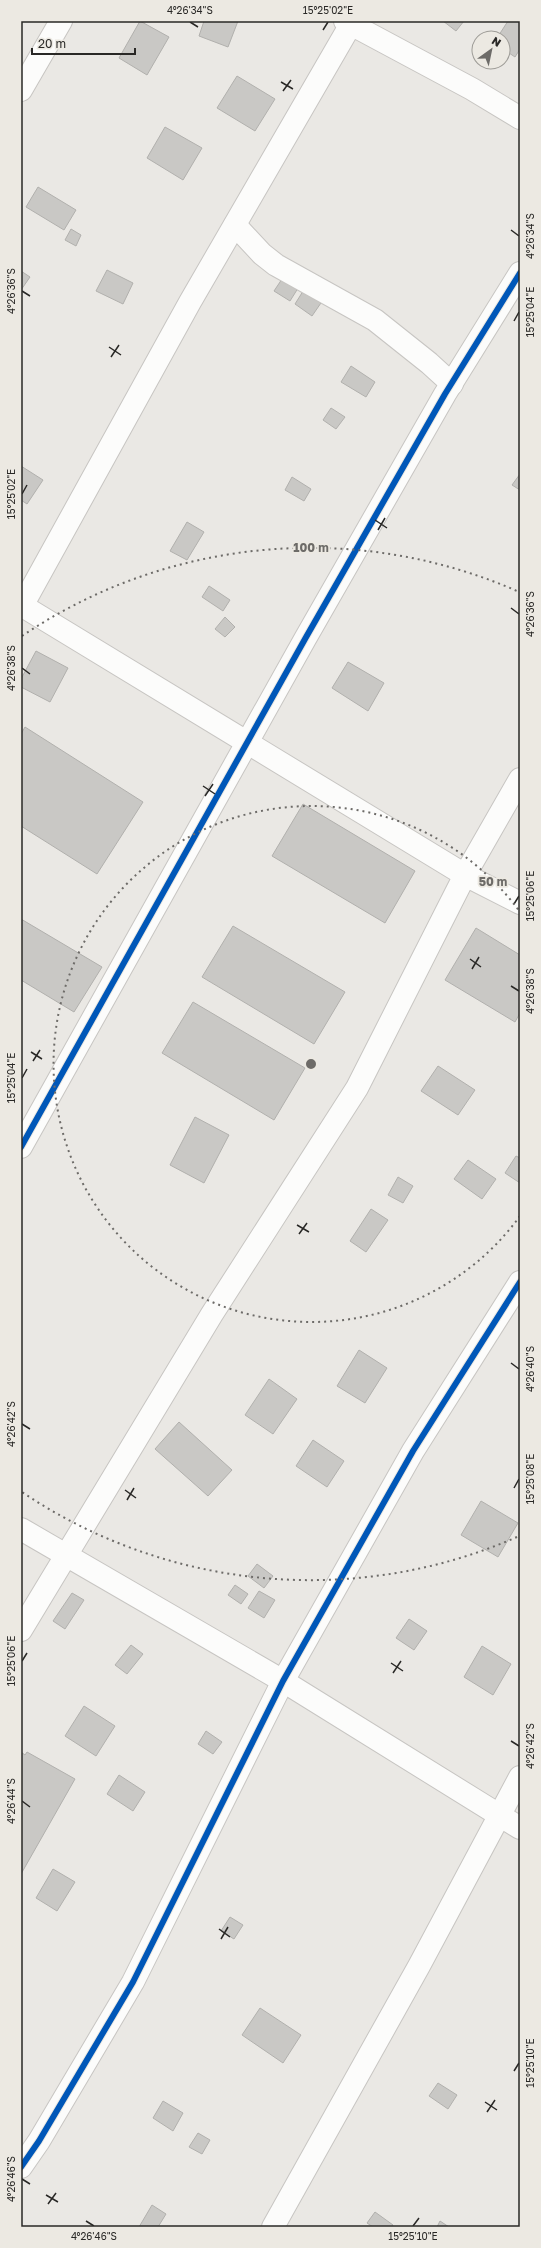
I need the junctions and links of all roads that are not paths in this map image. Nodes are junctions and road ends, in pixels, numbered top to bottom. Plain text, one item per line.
1 (61, 21) edge
2 (348, 23) edge
3 (21, 90) edge
4 (520, 118) edge
5 (235, 225) junction
6 (520, 273) edge
7 (452, 384) junction
8 (21, 606) edge
9 (247, 742) junction
10 (520, 779) edge
11 (465, 875) junction
12 (520, 903) edge
13 (21, 1147) edge
14 (520, 1282) edge
15 (21, 1529) edge
16 (66, 1555) junction
17 (21, 1630) edge
18 (283, 1681) junction
19 (520, 1777) edge
20 (499, 1816) junction
21 (520, 1828) edge
22 (21, 2167) edge
23 (273, 2227) edge

1 - 3 street
2 - 4 street
2 - 5 street
5 - 7 street
5 - 8 street
6 - 7 street
7 - 9 street
8 - 9 street
9 - 11 street
9 - 13 street
10 - 11 street
11 - 12 street
11 - 16 street
14 - 18 street
15 - 16 street
16 - 17 street
16 - 18 street
18 - 20 street
18 - 22 street
19 - 20 street
20 - 21 street
20 - 23 street

